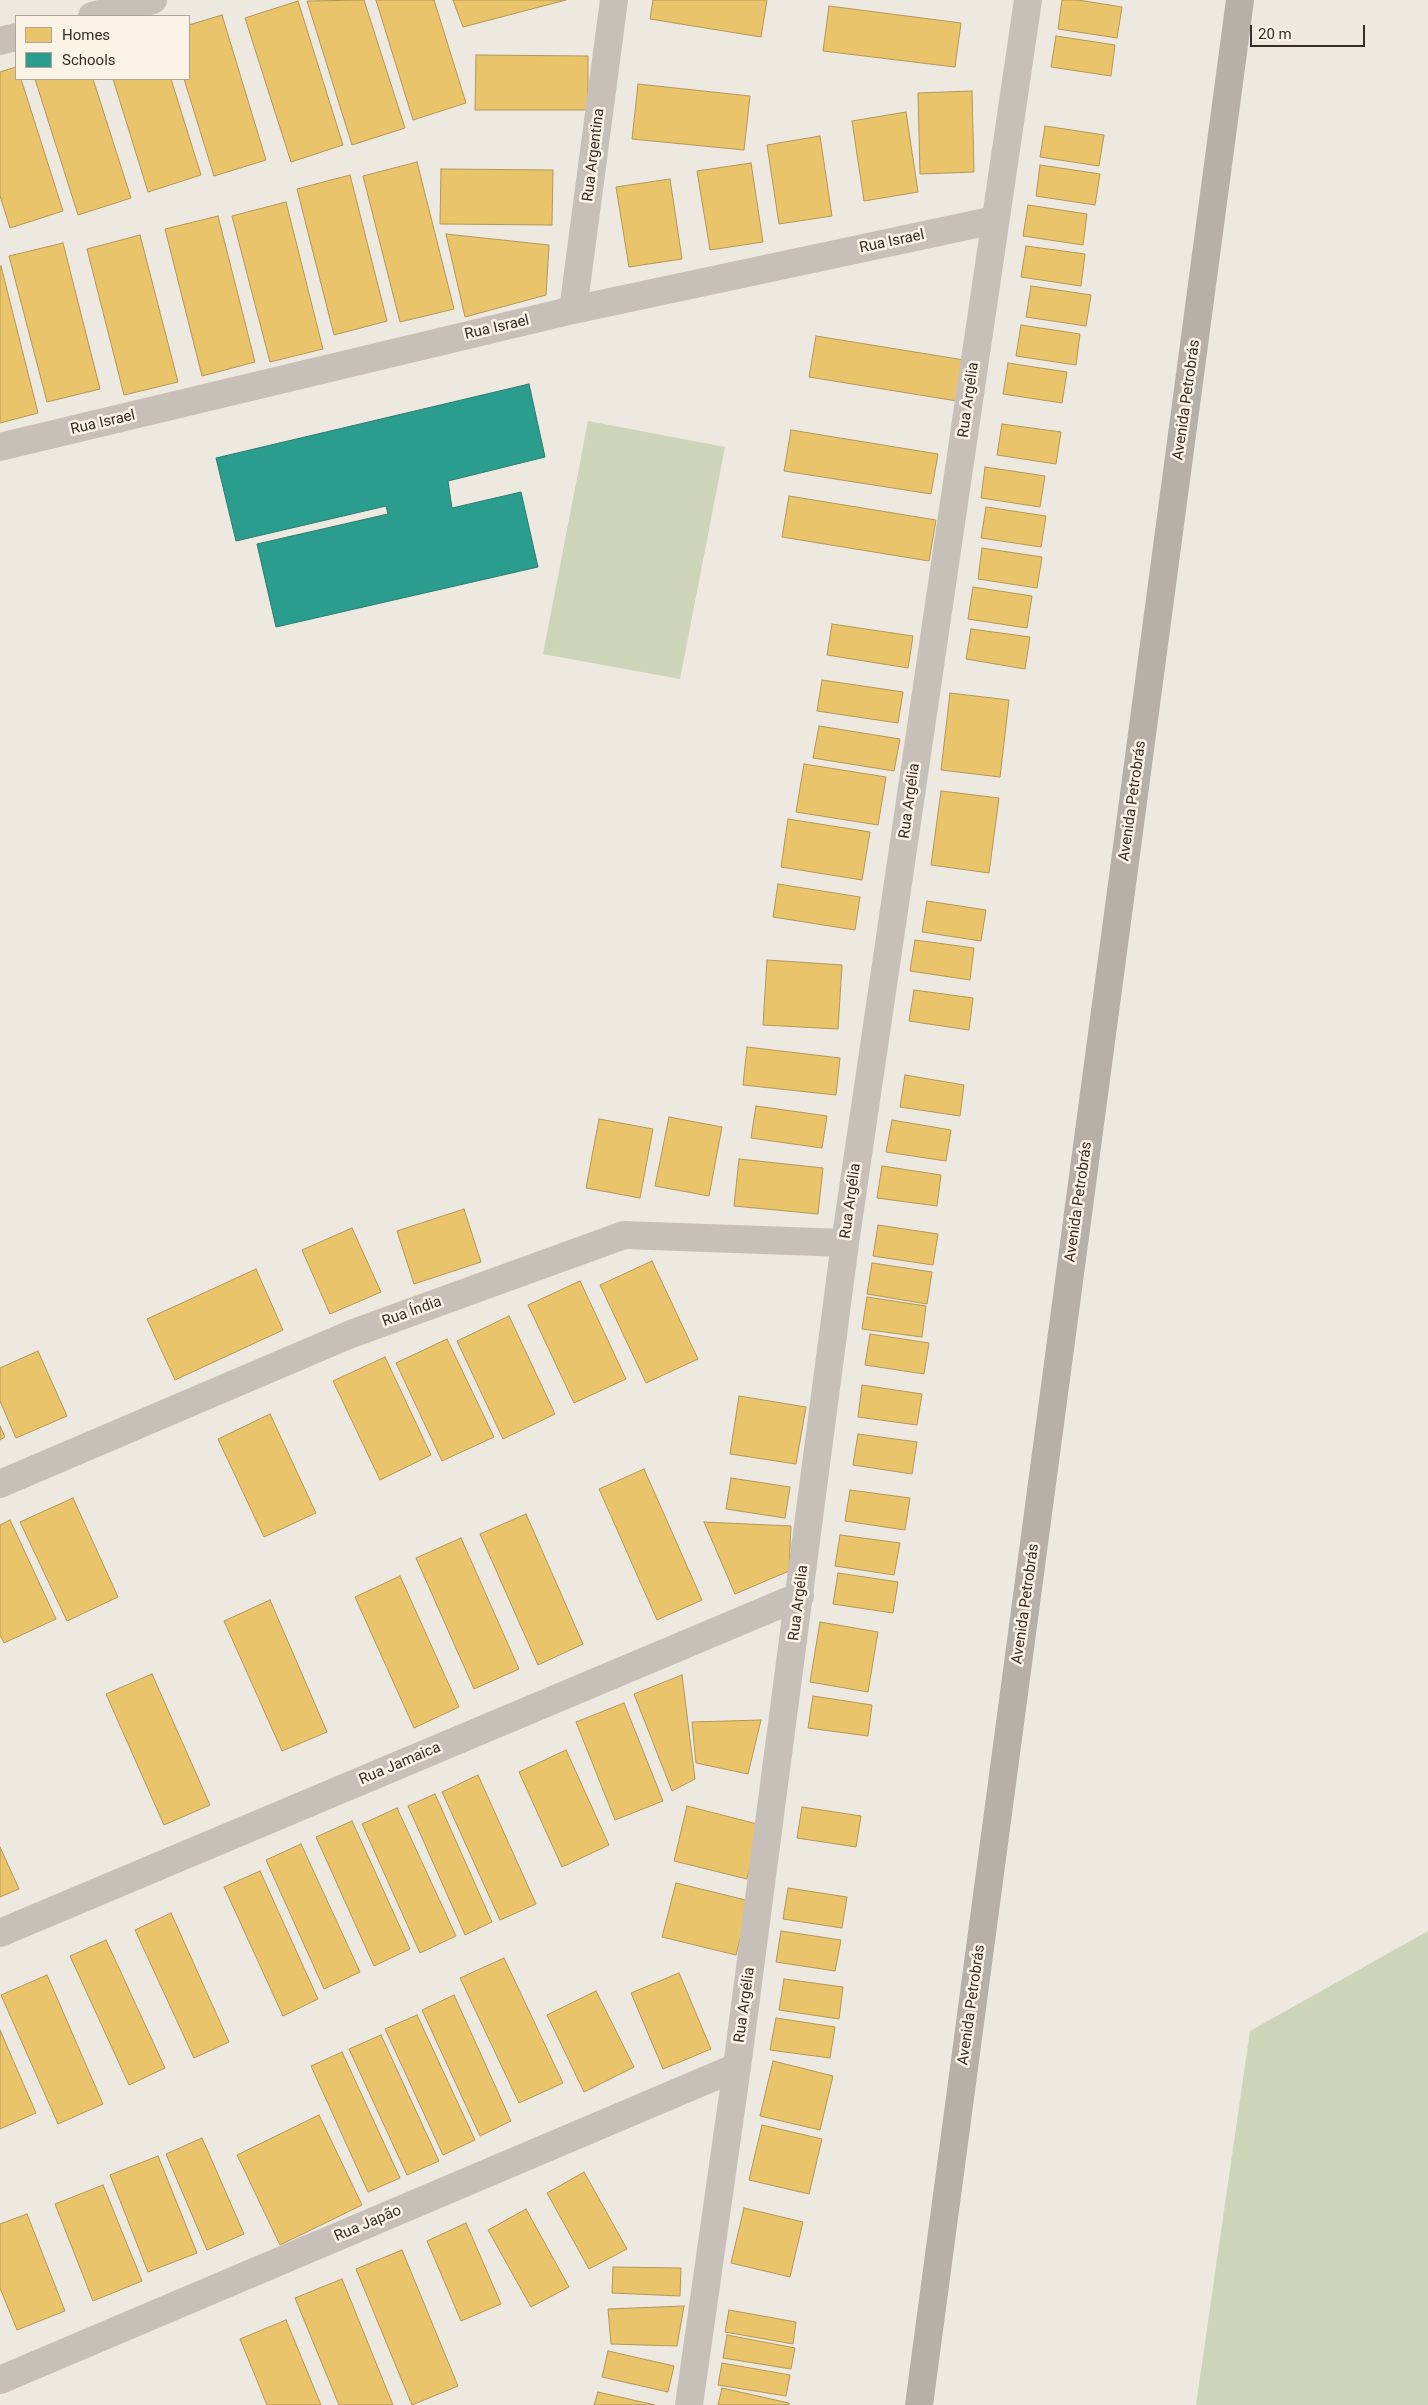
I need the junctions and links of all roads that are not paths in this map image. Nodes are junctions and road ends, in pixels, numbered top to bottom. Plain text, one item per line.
1 (153, 0) edge
2 (614, 0) edge
3 (1028, 0) edge
4 (1240, 0) edge
5 (96, 15) edge
6 (15, 37) edge
7 (0, 41) edge
8 (995, 220) junction
9 (574, 310) junction
10 (0, 447) edge
11 (845, 1243) junction
12 (0, 1484) edge
13 (800, 1596) junction
14 (0, 1933) edge
15 (737, 2067) junction
16 (0, 2380) edge
17 (689, 2405) edge
18 (919, 2405) edge

1 - 5 street
2 - 9 street, Rua Argentina
3 - 8 street, Rua Argélia
4 - 18 main road, Avenida Petrobrás
6 - 7 street
8 - 9 street, Rua Israel
8 - 11 street, Rua Argélia
9 - 10 street, Rua Israel
11 - 12 street, Rua Índia
11 - 13 street, Rua Argélia
13 - 14 street, Rua Jamaica
13 - 15 street, Rua Argélia
15 - 16 street, Rua Japão
15 - 17 street, Rua Argélia

